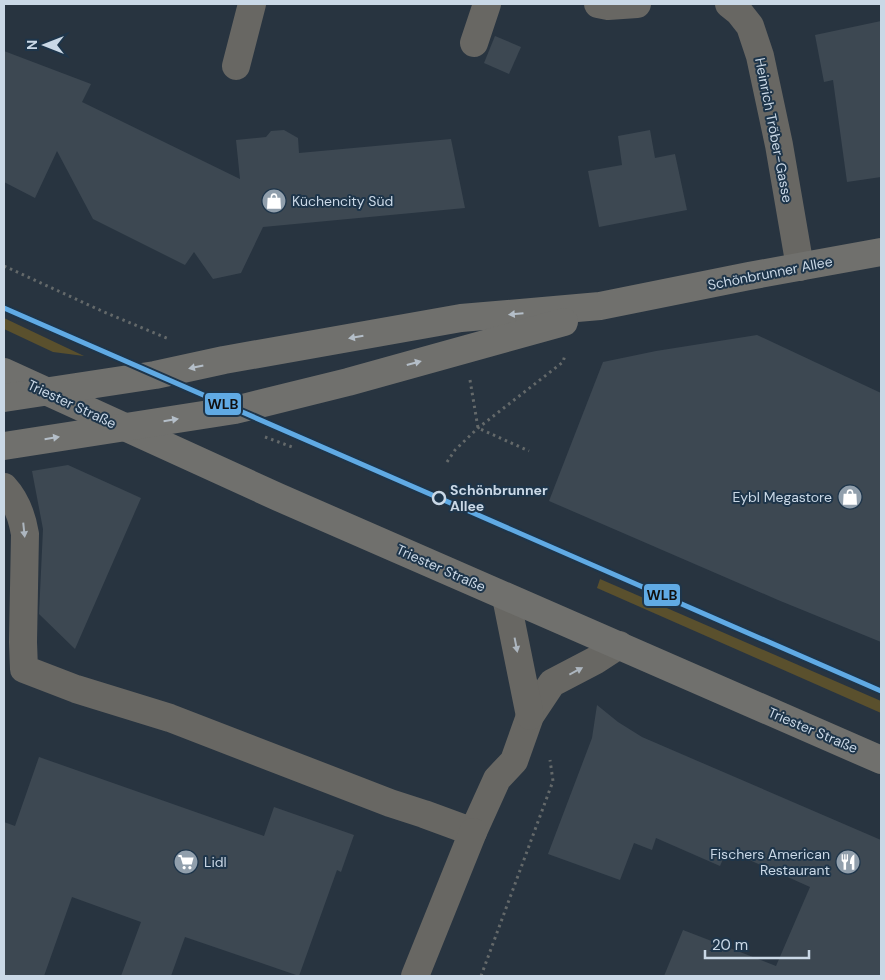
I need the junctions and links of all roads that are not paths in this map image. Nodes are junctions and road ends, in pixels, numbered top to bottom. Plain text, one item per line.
1 (252, 4) edge
2 (487, 4) edge
3 (598, 4) edge
4 (637, 4) edge
5 (729, 4) edge
6 (474, 43) dead end
7 (236, 66) dead end
8 (881, 252) edge
9 (800, 267) junction
10 (600, 306) junction
11 (4, 372) edge
12 (46, 392) junction
13 (4, 398) edge
14 (123, 427) junction
15 (4, 446) edge
16 (4, 487) edge
17 (506, 597) junction
18 (619, 645) junction
19 (530, 716) junction
20 (881, 760) edge
21 (473, 832) junction
22 (415, 976) edge

1 - 7 street
2 - 6 street
3 - 4 street
5 - 9 street, Heinrich Tröber-Gasse
8 - 9 main road, Schönbrunner Allee
9 - 10 main road, Schönbrunner Allee
10 -> 12 main road
14 -> 10 main road
11 - 12 main road, Triester Straße
12 - 13 main road
12 - 14 main road, Triester Straße
15 -> 14 main road
14 - 17 main road, Triester Straße
16 -> 21 street
17 - 18 main road, Triester Straße
17 -> 19 street
19 -> 18 street
18 - 20 main road, Triester Straße
19 - 21 street
21 - 22 street

